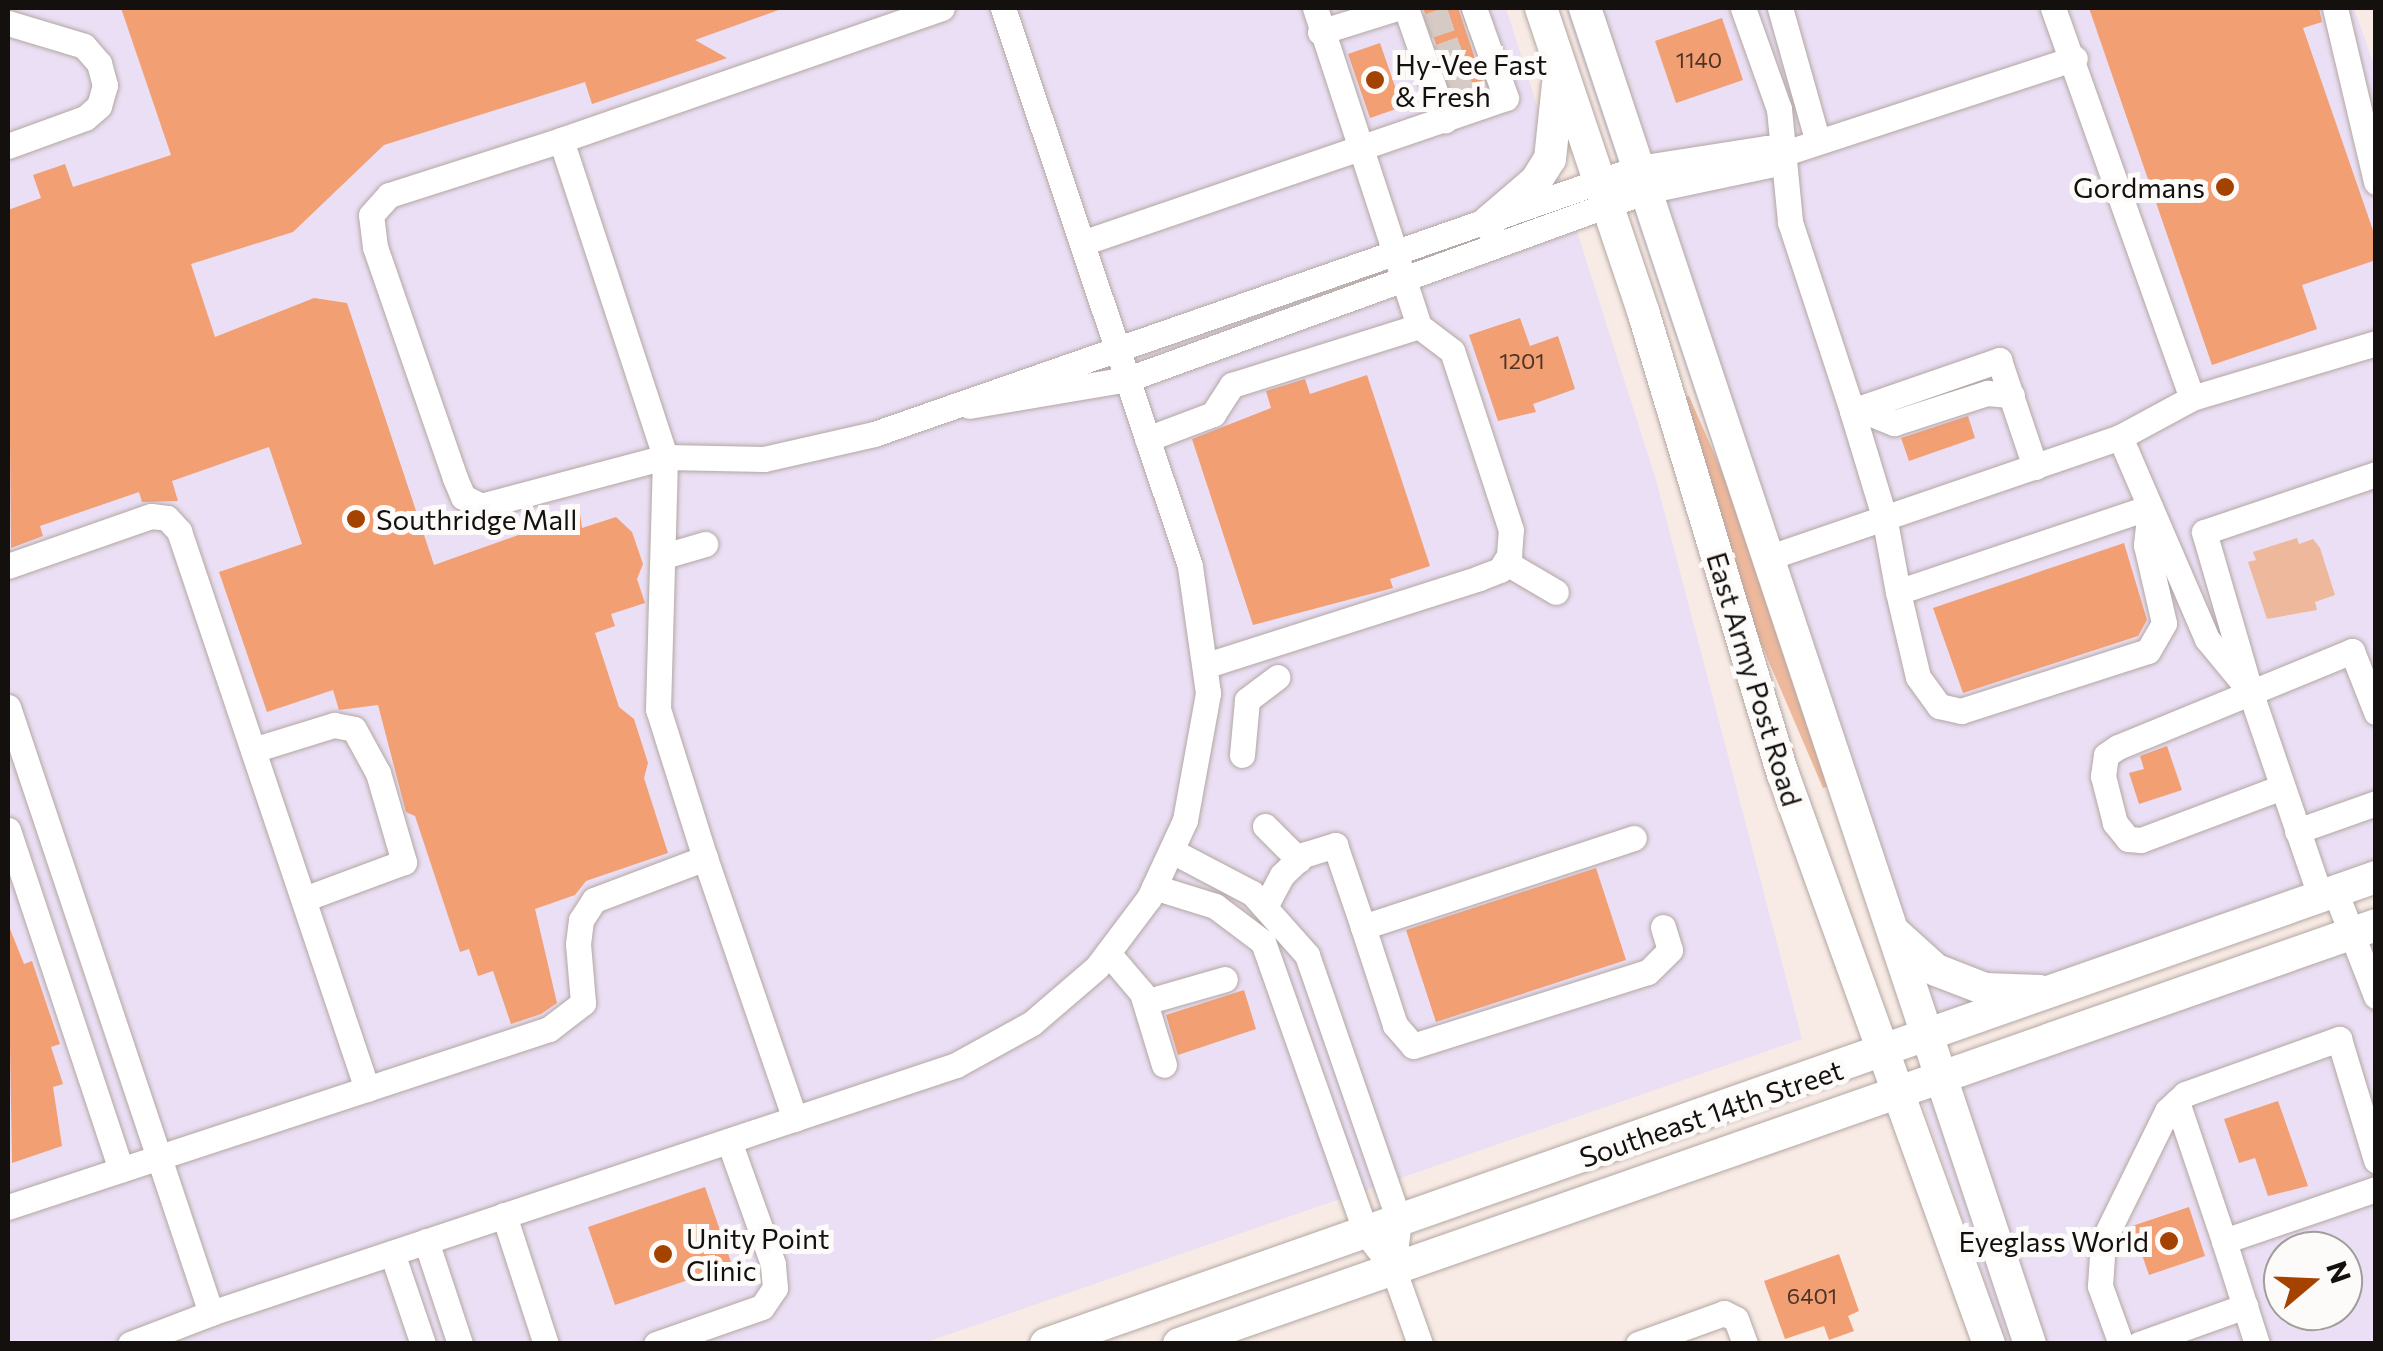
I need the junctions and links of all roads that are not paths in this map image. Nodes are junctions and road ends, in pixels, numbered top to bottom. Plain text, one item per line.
1 (942, 8) edge
2 (1003, 8) edge
3 (1397, 8) edge
4 (1541, 8) edge
5 (1585, 8) edge
6 (1744, 8) edge
7 (1780, 8) edge
8 (2053, 8) edge
9 (2334, 8) edge
10 (1473, 10) edge
11 (1318, 20) edge
12 (1416, 21) edge
13 (8, 23) edge
14 (2075, 58) junction
15 (1558, 60) junction
16 (1444, 103) junction
17 (561, 140) junction
18 (1818, 142) junction
19 (8, 146) edge
20 (1359, 150) junction
21 (1782, 154) junction
22 (1642, 180) junction
23 (2376, 182) edge
24 (1605, 194) junction
25 (1488, 223) junction
26 (1082, 243) junction
27 (1394, 257) junction
28 (1404, 284) junction
29 (1419, 326) junction
30 (2376, 343) edge
31 (1117, 348) junction
32 (1128, 380) junction
33 (2192, 398) junction
34 (970, 406) junction
35 (1856, 410) junction
36 (2120, 437) junction
37 (1148, 439) junction
38 (665, 457) junction
39 (2035, 467) junction
40 (2376, 474) edge
41 (2150, 507) junction
42 (1884, 516) junction
43 (705, 544) dead end
44 (664, 556) junction
45 (1770, 557) junction
46 (1506, 562) junction
47 (8, 566) edge
48 (1556, 592) dead end
49 (1898, 592) junction
50 (1207, 665) junction
51 (1276, 677) dead end
52 (2250, 690) junction
53 (8, 707) edge
54 (2375, 708) edge
55 (253, 750) junction
56 (1242, 754) dead end
57 (2282, 786) junction
58 (2376, 804) edge
59 (41, 808) junction
60 (8, 819) edge
61 (1264, 826) dead end
62 (8, 830) edge
63 (2298, 831) junction
64 (1634, 838) dead end
65 (1172, 851) junction
66 (706, 858) junction
67 (1299, 860) junction
68 (2376, 877) edge
69 (1154, 887) junction
70 (2327, 893) junction
71 (304, 900) junction
72 (1266, 906) junction
73 (1363, 927) junction
74 (1663, 927) dead end
75 (1890, 927) junction
76 (2364, 929) edge
77 (1108, 953) junction
78 (1225, 979) dead end
79 (2057, 991) junction
80 (2376, 996) edge
81 (1145, 1002) junction
82 (1927, 1038) junction
83 (1881, 1054) junction
84 (1164, 1066) dead end
85 (1941, 1078) junction
86 (368, 1089) junction
87 (1894, 1094) junction
88 (2177, 1102) junction
89 (795, 1119) junction
90 (729, 1140) junction
91 (159, 1158) junction
92 (2376, 1160) edge
93 (121, 1170) junction
94 (2376, 1189) edge
95 (8, 1208) edge
96 (504, 1215) junction
97 (1399, 1220) junction
98 (1366, 1233) junction
99 (2224, 1240) junction
100 (426, 1242) junction
101 (392, 1253) junction
102 (1393, 1268) junction
103 (2246, 1306) junction
104 (211, 1313) junction
105 (451, 1341) edge
106 (130, 1344) edge
107 (423, 1344) edge
108 (546, 1344) edge
109 (656, 1344) edge
110 (1046, 1344) edge
111 (1179, 1344) edge
112 (1420, 1344) edge
113 (1638, 1344) edge
114 (1745, 1344) edge
115 (1989, 1344) edge
116 (2030, 1344) edge
117 (2121, 1344) edge
118 (2139, 1344) edge
119 (2257, 1344) edge

1 - 17 street
2 - 26 street
3 - 11 street
4 - 15 main road, East Army Post Road
5 - 22 main road, East Army Post Road
6 - 21 street
7 - 18 street
8 - 14 street
9 - 23 street
10 - 16 street
11 - 20 street
12 - 16 street
13 - 19 street
14 - 18 street
14 - 33 street
15 - 24 main road, East Army Post Road
15 - 25 main road
16 - 20 street
17 - 38 street
17 - 38 street
18 - 21 street
20 - 26 street
20 - 27 street
21 - 22 street
21 - 35 street
22 - 24 street
22 - 45 main road, East Army Post Road
24 - 25 street
24 - 28 street
24 - 83 main road, East Army Post Road
25 - 27 street
26 - 31 street
27 - 28 street
27 - 31 street
28 - 29 street
28 - 32 street
29 - 37 street
29 - 46 street
30 - 33 street
31 - 32 street
31 - 34 street
32 - 34 street
32 - 37 street
33 - 36 street
34 - 38 street
35 - 39 street
35 - 42 street
36 - 39 street
36 - 41 street
37 - 50 street
38 - 44 street
39 - 42 street
40 - 52 street
41 - 49 street
41 - 49 street
41 - 52 street
42 - 45 street
42 - 49 street
43 - 44 street
44 - 66 street
45 - 75 main road, East Army Post Road
46 - 48 street
46 - 50 street
47 - 55 street
50 - 65 street
51 - 56 street
52 - 54 street
52 - 57 street
52 - 57 street
53 - 59 street
55 - 71 street
55 - 71 street
57 - 63 street
58 - 63 street
59 - 60 street
59 - 91 street
61 - 67 street
62 - 93 street
63 - 70 street
64 - 73 street
65 - 69 street
65 - 72 street
66 - 86 street
66 - 89 street
67 - 72 street
67 - 73 street
68 - 70 main road, Southeast 14th Street
69 - 77 street
69 - 98 street
70 - 76 street
70 - 79 main road, Southeast 14th Street
71 - 86 street
72 - 97 street
73 - 74 street
75 - 79 main road
75 - 82 main road, East Army Post Road
76 - 80 street
76 - 85 main road, Southeast 14th Street
77 - 81 street
77 - 89 street
78 - 81 street
79 - 82 main road, Southeast 14th Street
81 - 84 street
82 - 83 main road, Southeast 14th Street
82 - 85 main road, East Army Post Road
83 - 87 main road, East Army Post Road
83 - 97 main road, Southeast 14th Street
85 - 87 main road, Southeast 14th Street
85 - 116 main road, East Army Post Road
86 - 91 street
87 - 102 main road, Southeast 14th Street
87 - 115 main road, East Army Post Road
88 - 92 street
88 - 99 street
88 - 117 street
89 - 90 street
90 - 96 street
90 - 109 street
91 - 93 street
91 - 104 street
93 - 95 street
94 - 99 street
96 - 100 street
96 - 108 street
97 - 98 main road, Southeast 14th Street
97 - 102 street
98 - 102 street
98 - 110 main road, Southeast 14th Street
99 - 103 street
100 - 101 street
100 - 105 street
101 - 104 street
101 - 107 street
102 - 111 main road, Southeast 14th Street
102 - 112 street
103 - 118 street
103 - 119 street
104 - 106 street
113 - 114 street

